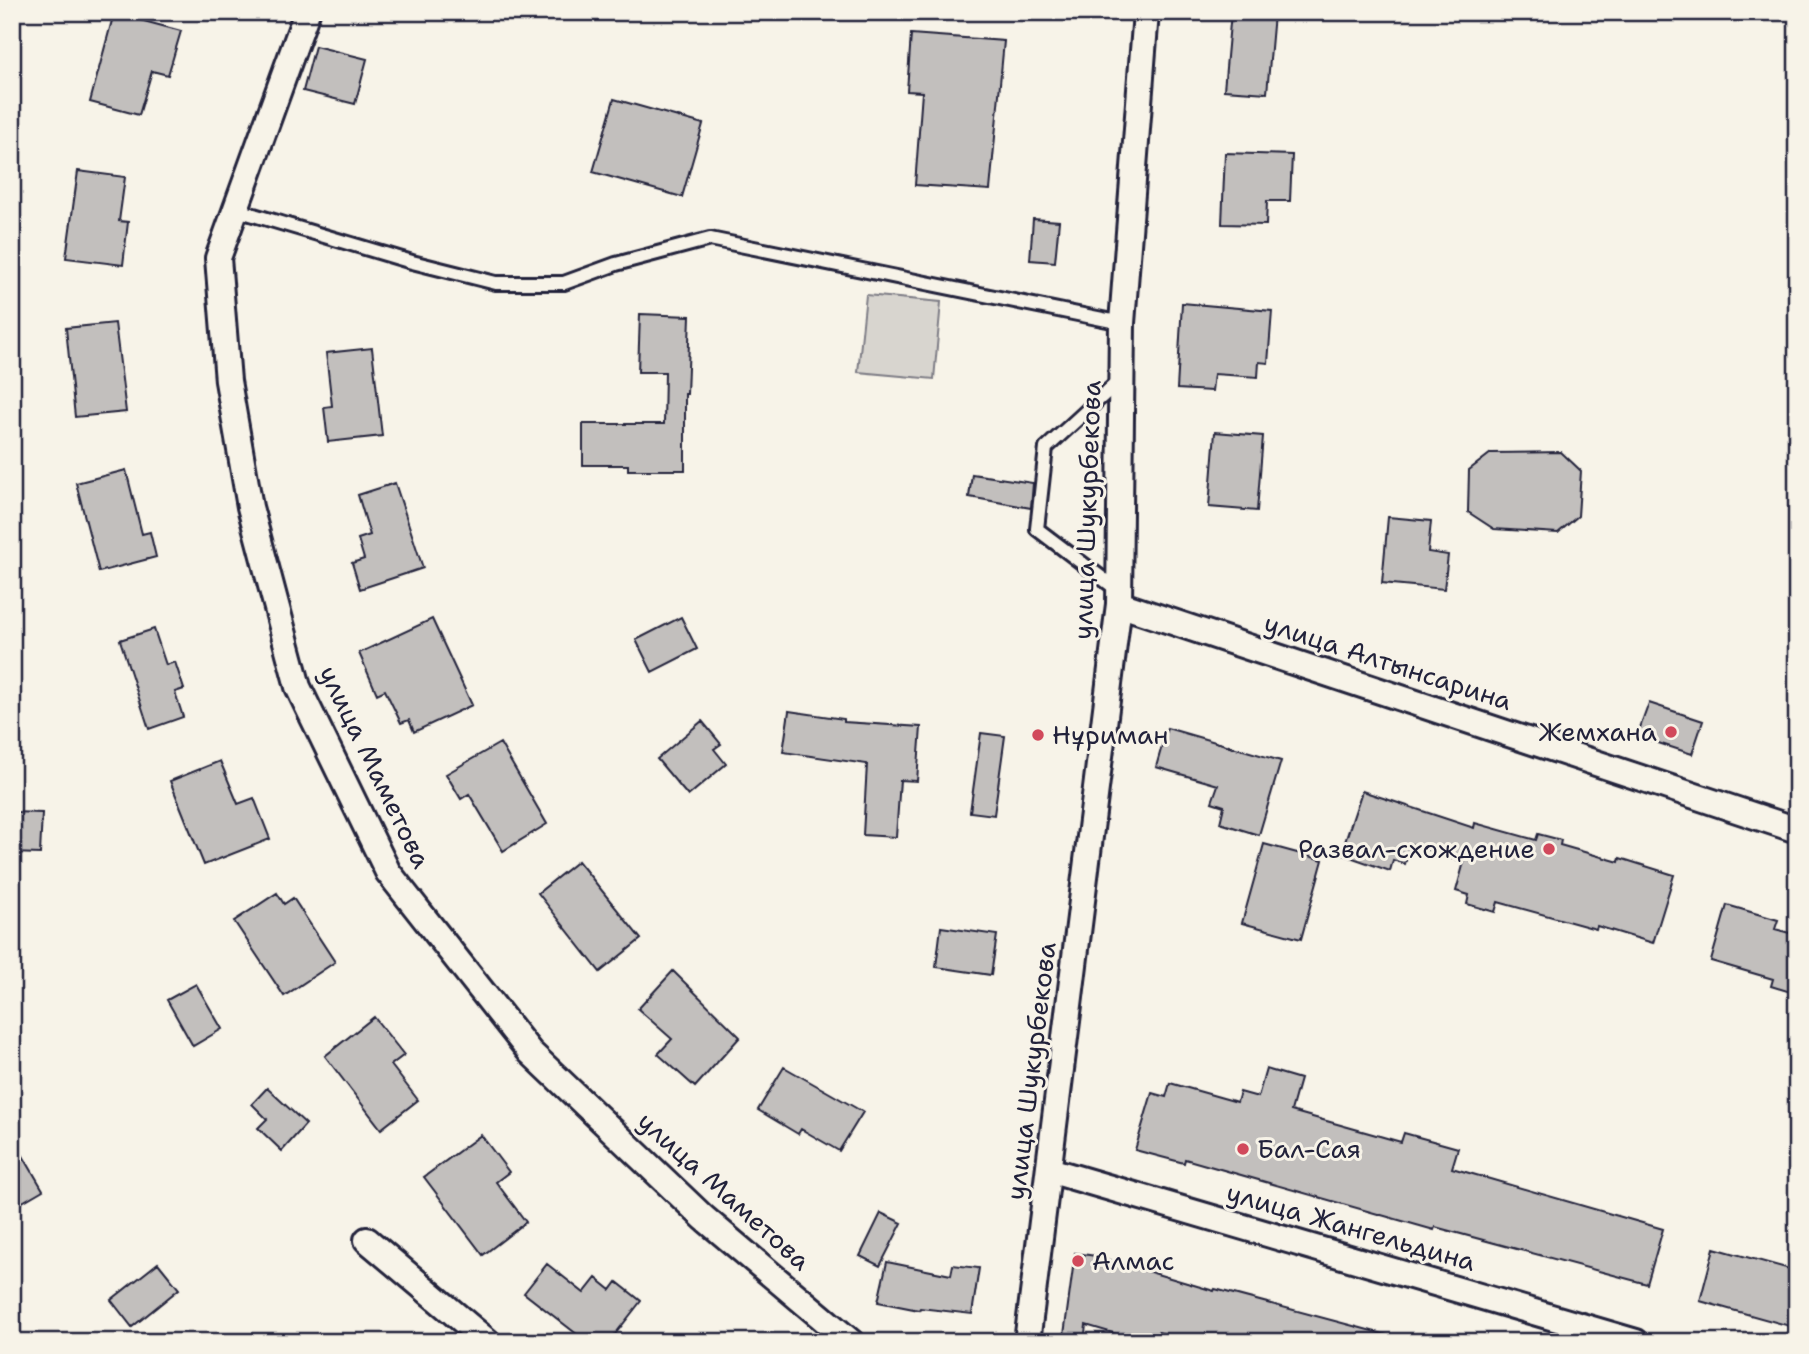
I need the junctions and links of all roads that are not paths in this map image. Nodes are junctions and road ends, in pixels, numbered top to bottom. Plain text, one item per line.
1 (307, 12) edge
2 (1146, 12) edge
3 (237, 210) junction
4 (1122, 323) junction
5 (1121, 379) junction
6 (1119, 598) junction
7 (1797, 830) edge
8 (1049, 1170) junction
9 (367, 1240) dead end
10 (488, 1342) edge
11 (851, 1342) edge
12 (1027, 1342) edge
13 (1636, 1342) edge

1 - 3 street, улица Маметова
2 - 4 street, улица Шукурбекова
3 - 4 lane
3 - 11 street, улица Маметова
4 - 5 street, улица Шукурбекова
5 - 6 street, улица Шукурбекова
5 - 6 lane
6 - 7 street, улица Алтынсарина
6 - 8 street, улица Шукурбекова
8 - 12 street, улица Шукурбекова
8 - 13 street, улица Жангельдина
9 - 10 street

